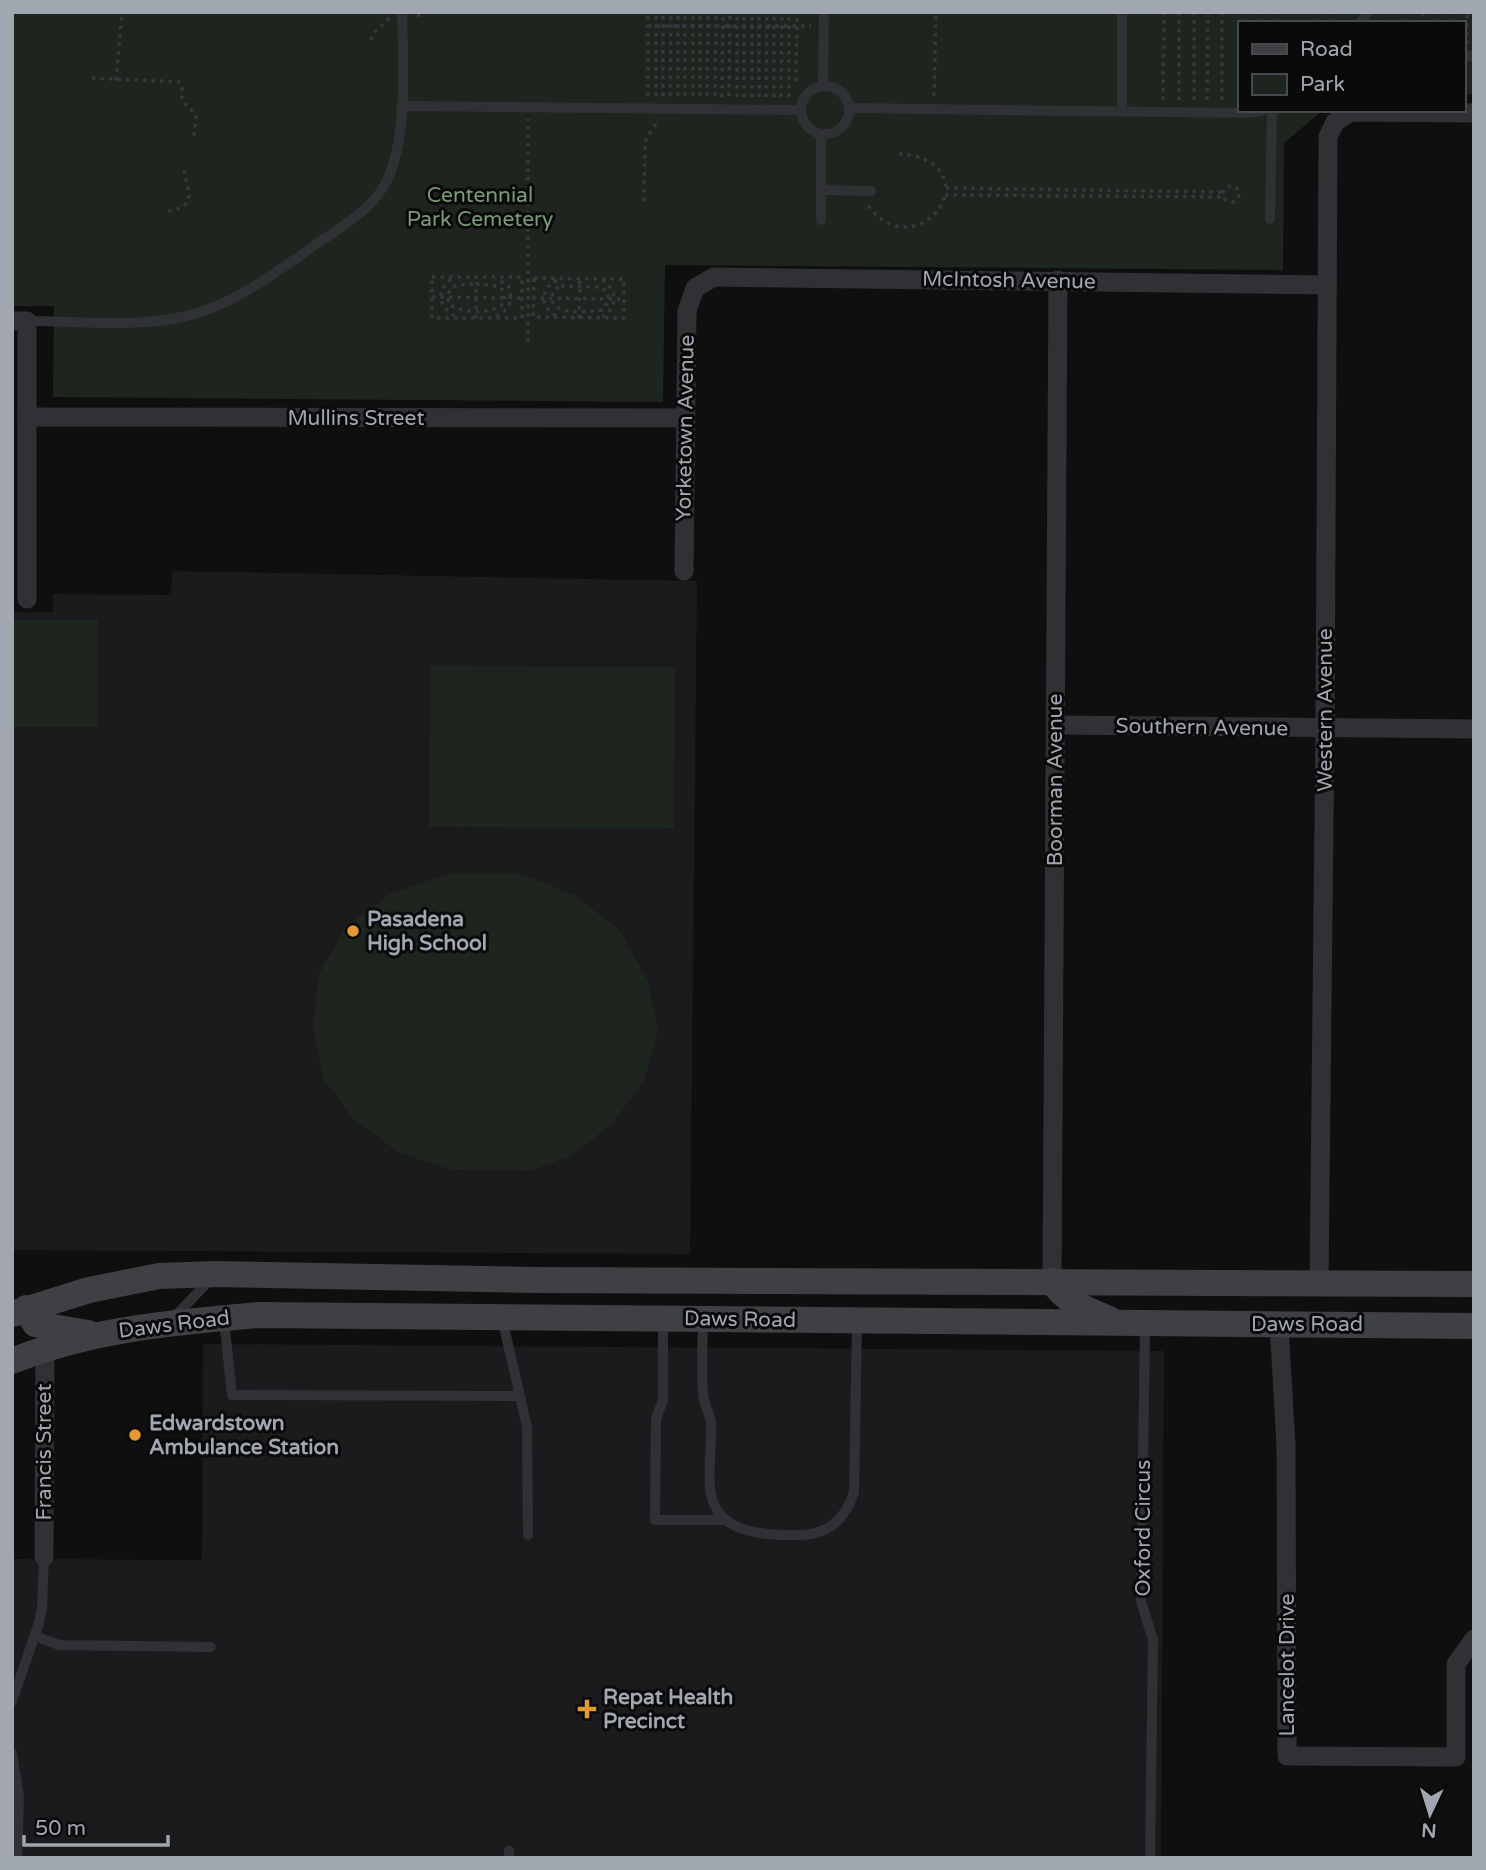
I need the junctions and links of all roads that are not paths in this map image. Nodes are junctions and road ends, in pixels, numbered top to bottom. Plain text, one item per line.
1 (824, 12) edge
2 (1122, 12) edge
3 (402, 13) edge
4 (823, 86) junction
5 (401, 106) junction
6 (849, 107) junction
7 (800, 110) junction
8 (1238, 111) edge
9 (1122, 112) junction
10 (1272, 112) edge
11 (1474, 113) edge
12 (821, 134) junction
13 (821, 190) junction
14 (867, 191) road end
15 (1270, 219) dead end
16 (821, 220) dead end
17 (1058, 280) junction
18 (1326, 285) junction
19 (695, 288) joint
20 (19, 321) edge
21 (27, 418) junction
22 (685, 418) junction
23 (684, 570) dead end
24 (27, 598) dead end
25 (1055, 725) junction
26 (1325, 729) junction
27 (1474, 729) edge
28 (215, 1274) junction
29 (344, 1276) junction
30 (537, 1280) junction
31 (681, 1280) junction
32 (1052, 1281) junction
33 (1319, 1283) junction
34 (1474, 1284) edge
35 (19, 1311) edge
36 (491, 1317) junction
37 (224, 1318) junction
38 (663, 1318) junction
39 (703, 1319) junction
40 (857, 1320) junction
41 (1001, 1322) junction
42 (1117, 1323) junction
43 (1145, 1323) junction
44 (168, 1324) junction
45 (1279, 1324) junction
46 (1474, 1325) edge
47 (96, 1335) junction
48 (45, 1348) junction
49 (12, 1361) edge
50 (519, 1396) junction
51 (725, 1520) junction
52 (528, 1535) dead end
53 (44, 1557) joint
54 (35, 1636) junction
55 (1474, 1639) edge
56 (211, 1647) dead end
57 (12, 1700) edge
58 (12, 1753) edge
59 (17, 1858) edge
60 (1150, 1858) edge

1 - 4 lane
2 - 9 lane
3 - 5 lane
4 - 6 lane
4 - 7 lane
5 - 7 lane
5 - 20 lane
6 - 9 lane
6 - 12 lane
7 - 12 lane
8 - 9 lane
10 - 15 lane
11 - 18 street, Western Avenue
12 - 13 lane
13 - 14 lane
13 - 16 lane
17 - 18 street, McIntosh Avenue
17 - 19 street, McIntosh Avenue
17 - 25 street, Boorman Avenue
18 - 26 street, Western Avenue
19 - 22 street, Yorketown Avenue
20 - 21 street
21 - 22 street, Mullins Street
21 - 24 street
22 - 23 street, Yorketown Avenue
25 - 26 street, Southern Avenue
25 - 32 street, Boorman Avenue
26 - 27 street, Southern Avenue
26 - 33 street, Western Avenue
28 - 29 main road, Daws Road
28 - 35 main road, Daws Road
28 - 44 lane
29 - 30 main road, Daws Road
29 - 36 main road
30 - 31 main road, Daws Road
30 - 36 main road
31 - 32 main road, Daws Road
31 - 38 main road
31 - 39 main road
32 - 33 main road, Daws Road
32 - 41 main road
32 - 42 main road
33 - 34 main road, Daws Road
35 - 47 main road
36 - 37 main road, Daws Road
36 - 38 main road, Daws Road
36 - 50 lane
37 - 44 main road, Daws Road
37 - 50 lane
38 - 39 main road, Daws Road
38 - 51 lane
39 - 40 main road, Daws Road
39 - 51 lane
40 - 41 main road, Daws Road
40 - 51 lane
41 - 42 main road, Daws Road
42 - 43 main road, Daws Road
43 - 45 main road, Daws Road
43 - 60 lane, Oxford Circus
44 - 47 main road, Daws Road
45 - 46 main road, Daws Road
45 - 55 street, Lancelot Drive
47 - 48 main road, Daws Road
48 - 49 main road, Daws Road
48 - 53 street, Francis Street
50 - 52 lane
53 - 54 lane
54 - 56 lane
54 - 57 lane
58 - 59 lane

